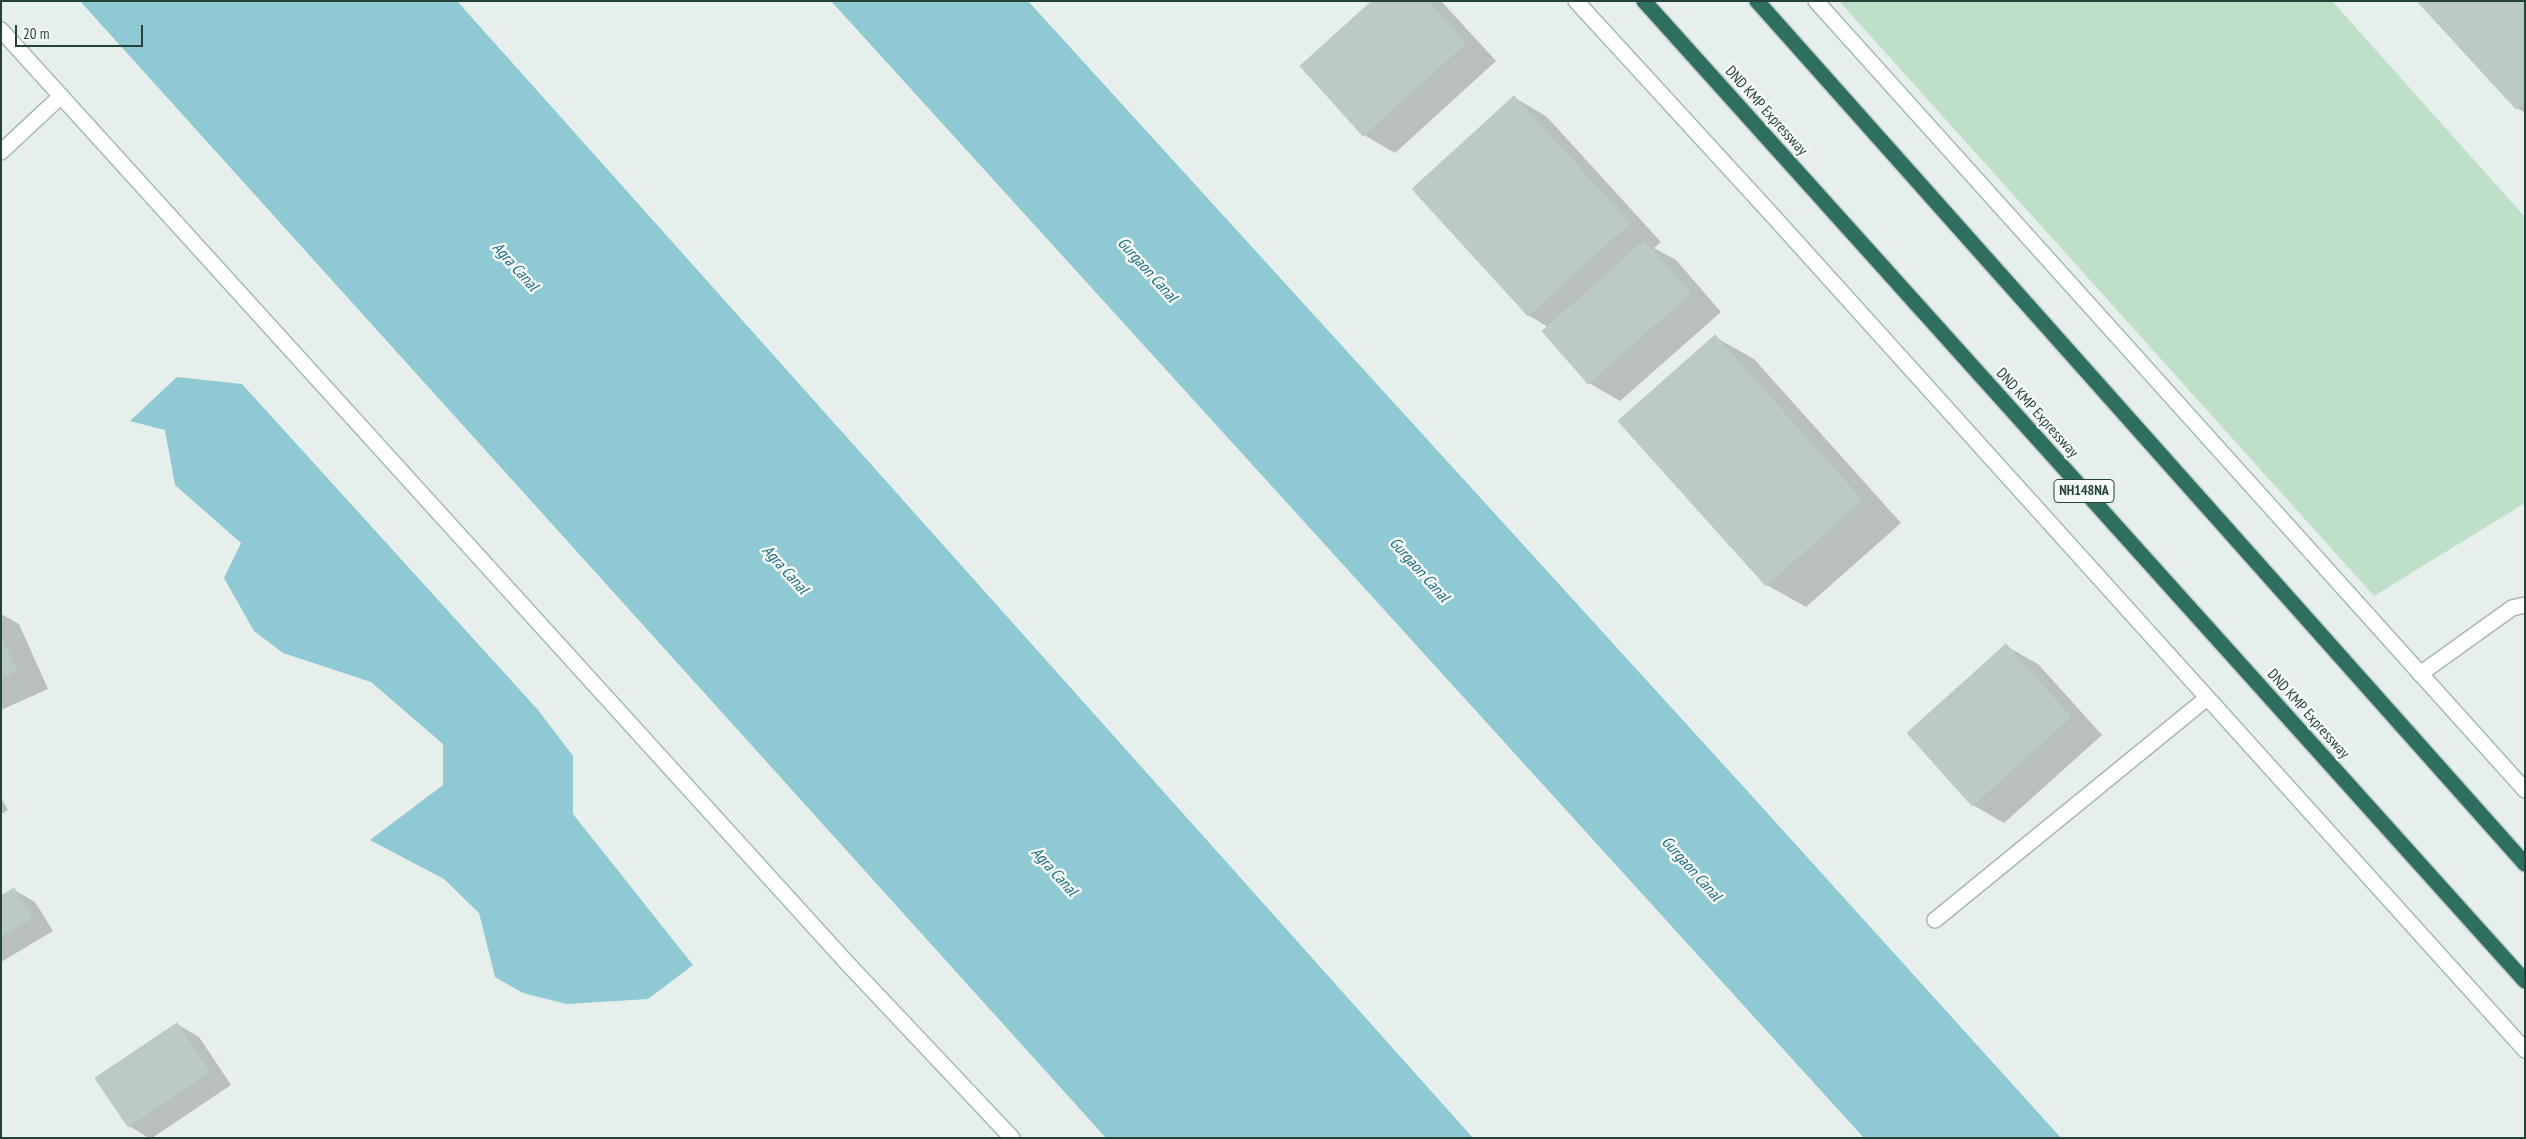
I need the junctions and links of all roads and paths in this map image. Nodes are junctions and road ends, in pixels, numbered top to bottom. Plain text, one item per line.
1 (1576, 1) edge
2 (1644, 1) edge
3 (1757, 1) edge
4 (1816, 1) edge
5 (1, 30) edge
6 (60, 96) junction
7 (1, 152) edge
8 (2525, 605) edge
9 (2420, 674) junction
10 (2207, 698) junction
11 (2525, 790) edge
12 (2525, 864) edge
13 (1935, 920) dead end
14 (2525, 981) edge
15 (2525, 1050) edge
16 (1012, 1138) edge

1 - 10 street
2 - 14 highway, DND KMP Expressway / NH148NA
3 - 12 highway
4 - 9 street
5 - 6 street
6 - 7 street
6 - 16 street
8 - 9 street
9 - 11 street
10 - 13 street
10 - 15 street

